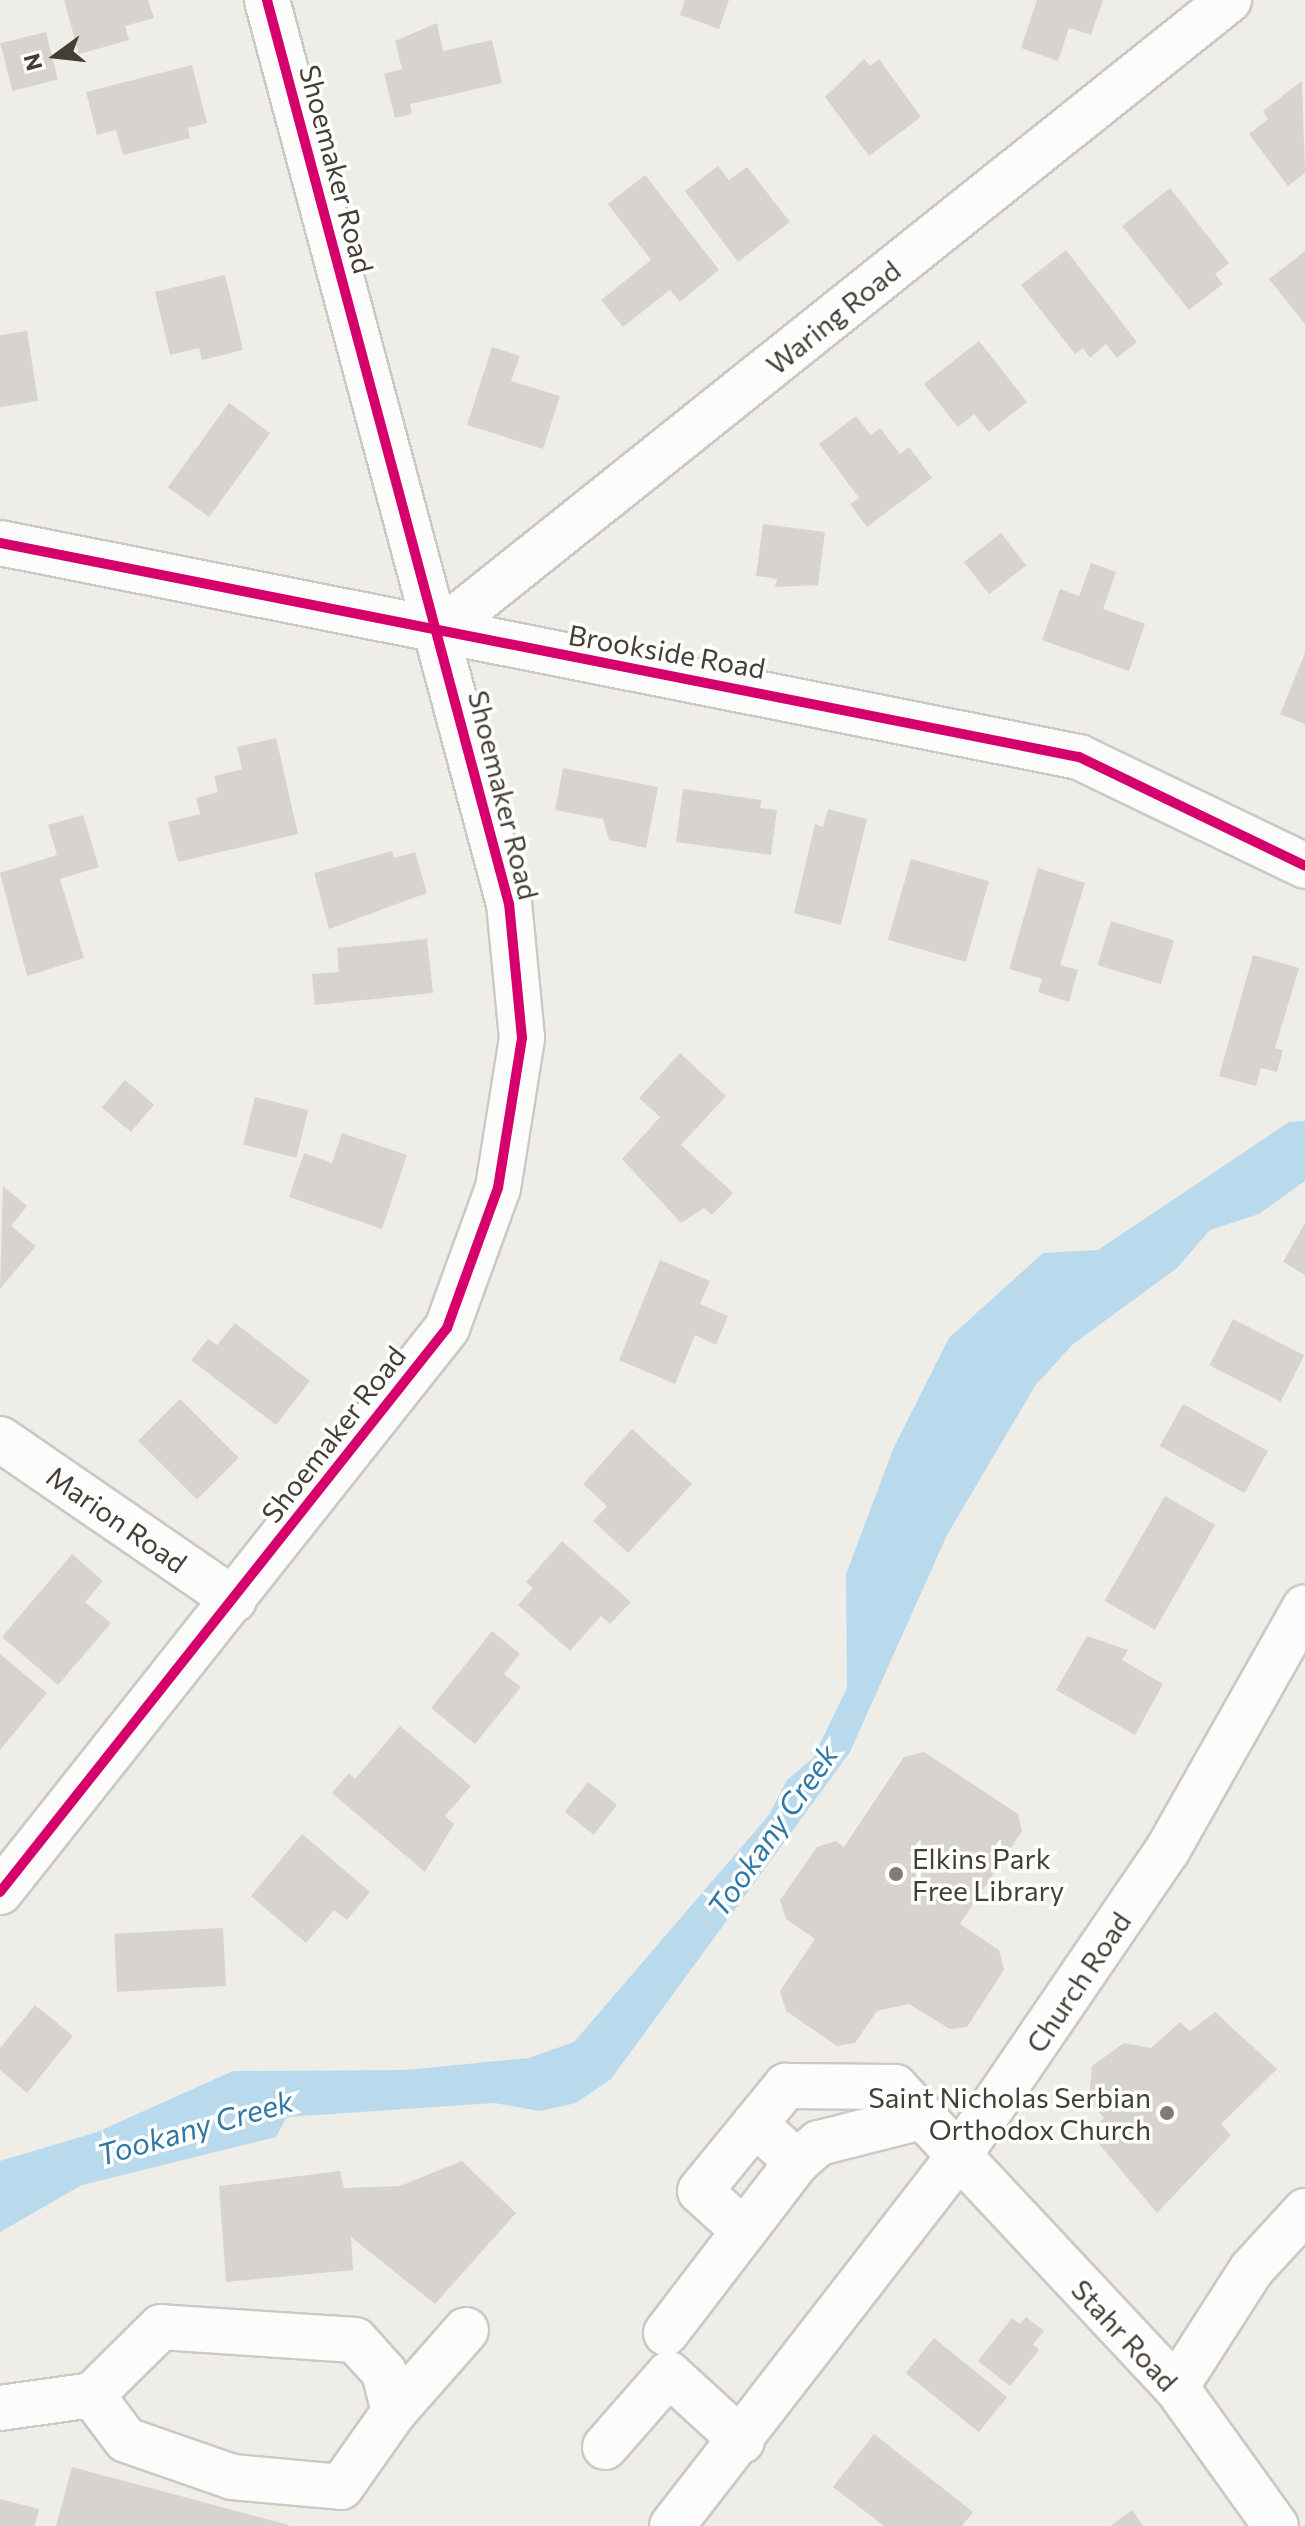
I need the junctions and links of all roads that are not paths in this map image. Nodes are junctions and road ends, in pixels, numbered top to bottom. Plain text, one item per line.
1 (267, 0) edge
2 (1229, 0) edge
3 (0, 543) edge
4 (437, 633) junction
5 (1305, 866) edge
6 (0, 1439) edge
7 (234, 1600) junction
8 (1305, 1607) edge
9 (0, 1892) edge
10 (918, 2118) junction
11 (755, 2124) junction
12 (958, 2157) junction
13 (797, 2162) junction
14 (1305, 2211) edge
15 (744, 2231) junction
16 (466, 2330) dead end
17 (674, 2352) junction
18 (1176, 2387) junction
19 (92, 2395) junction
20 (0, 2408) edge
21 (394, 2412) junction
22 (742, 2441) junction
23 (605, 2447) dead end
24 (672, 2526) edge
25 (1276, 2526) edge

1 - 4 street, Shoemaker Road
2 - 4 street, Waring Road
3 - 4 street, Brookside Road
4 - 5 street, Brookside Road
4 - 7 street, Shoemaker Road
6 - 7 street, Marion Road
7 - 9 street, Shoemaker Road
8 - 12 street, Church Road
10 - 11 street, Stahr Road
10 - 12 street, Stahr Road
10 - 13 street
11 - 13 street
11 - 15 street
12 - 18 street, Stahr Road
12 - 22 street, Church Road
13 - 15 street
14 - 18 street
15 - 17 street
16 - 21 street
17 - 22 street
17 - 23 street
18 - 25 street, Stahr Road
19 - 20 street
19 - 21 street
19 - 21 street
22 - 24 street, Church Road

